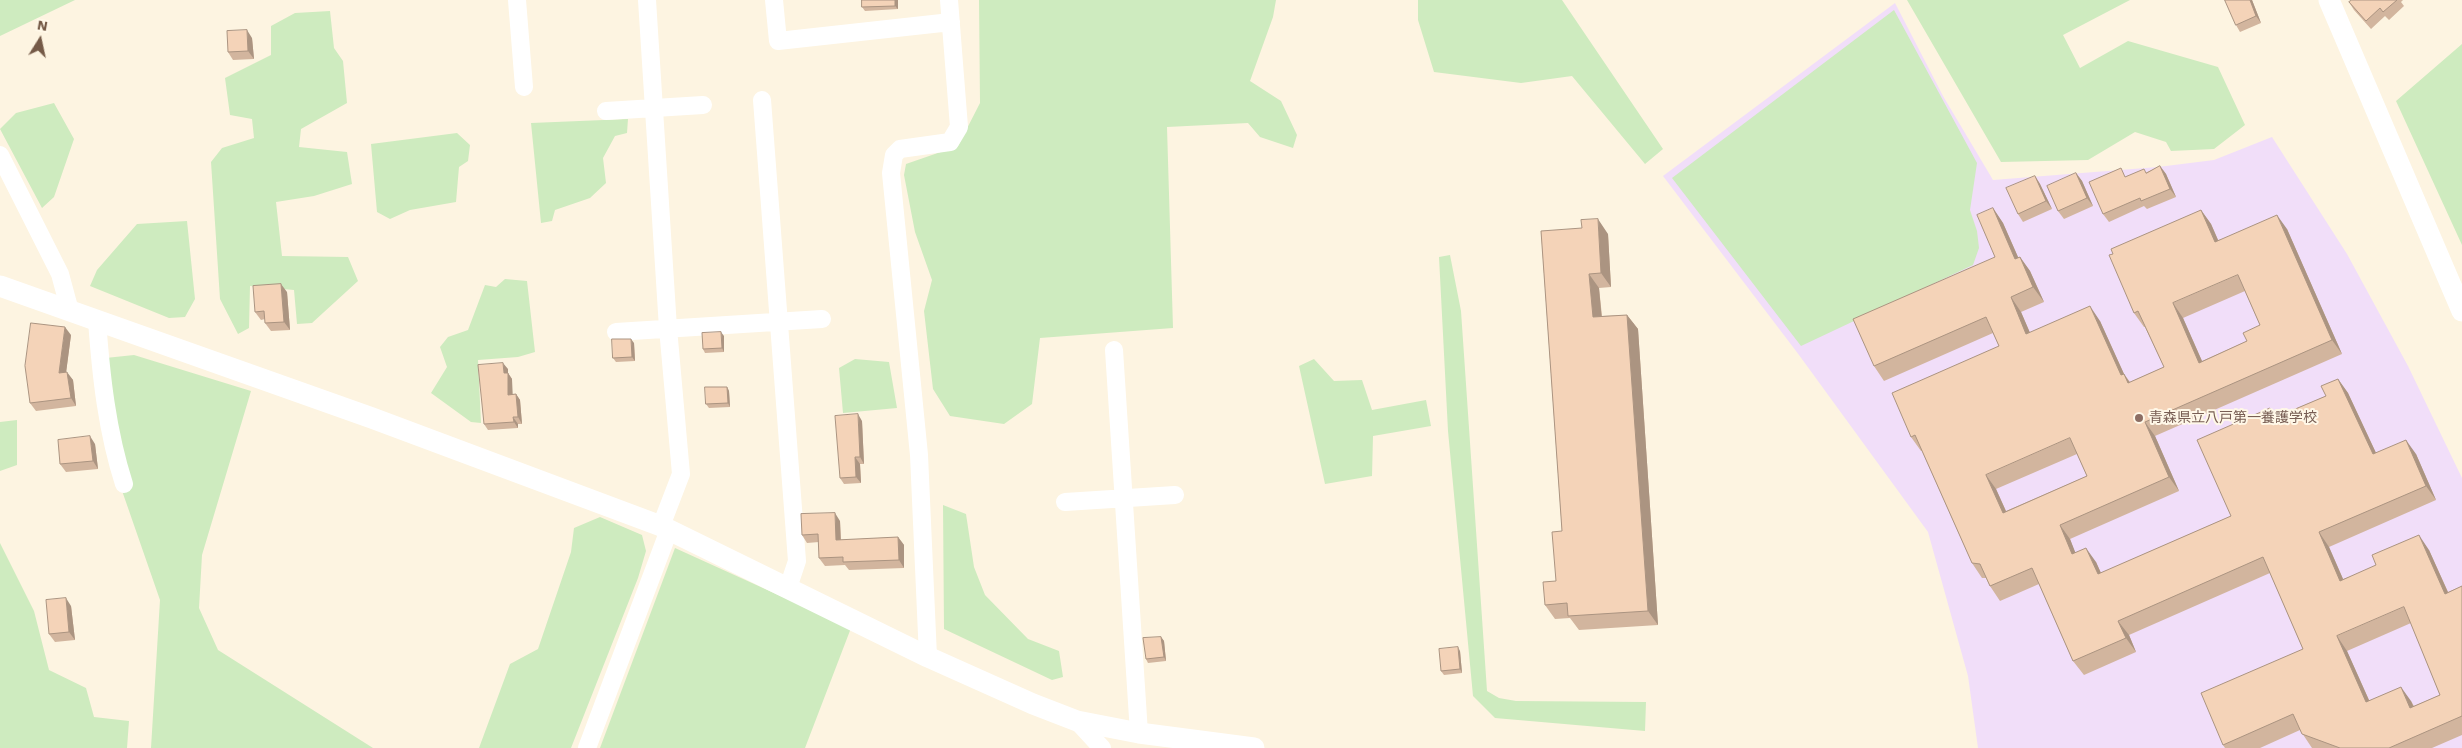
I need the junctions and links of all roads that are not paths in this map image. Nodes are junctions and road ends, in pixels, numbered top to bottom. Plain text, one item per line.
1 (517, 0) edge
2 (647, 0) edge
3 (774, 0) edge
4 (949, 0) edge
5 (2336, 3) edge
6 (951, 22) junction
7 (524, 87) dead end
8 (762, 100) dead end
9 (703, 105) dead end
10 (656, 108) junction
11 (606, 111) dead end
12 (0, 154) edge
13 (0, 286) edge
14 (70, 311) junction
15 (2462, 312) edge
16 (822, 319) dead end
17 (97, 320) junction
18 (778, 321) junction
19 (668, 328) junction
20 (616, 332) dead end
21 (1114, 350) dead end
22 (124, 484) dead end
23 (1175, 495) dead end
24 (1124, 499) junction
25 (1065, 502) dead end
26 (665, 528) junction
27 (788, 588) junction
28 (928, 657) junction
29 (1077, 721) junction
30 (1140, 733) junction
31 (587, 748) edge
32 (1102, 748) edge
33 (1254, 748) edge

1 - 7 street
2 - 10 street
3 - 6 street
4 - 6 street
5 - 15 street
6 - 28 street
8 - 18 street
9 - 10 street
10 - 11 street
10 - 19 street
12 - 14 street
13 - 14 street
14 - 17 street
16 - 18 street
17 - 22 street
17 - 26 street
18 - 19 street
18 - 27 street
19 - 20 street
19 - 26 street
21 - 24 street
23 - 24 street
24 - 25 street
24 - 30 street
26 - 27 street
26 - 31 street
27 - 28 street
28 - 29 street
29 - 30 street
29 - 32 street
30 - 33 street

